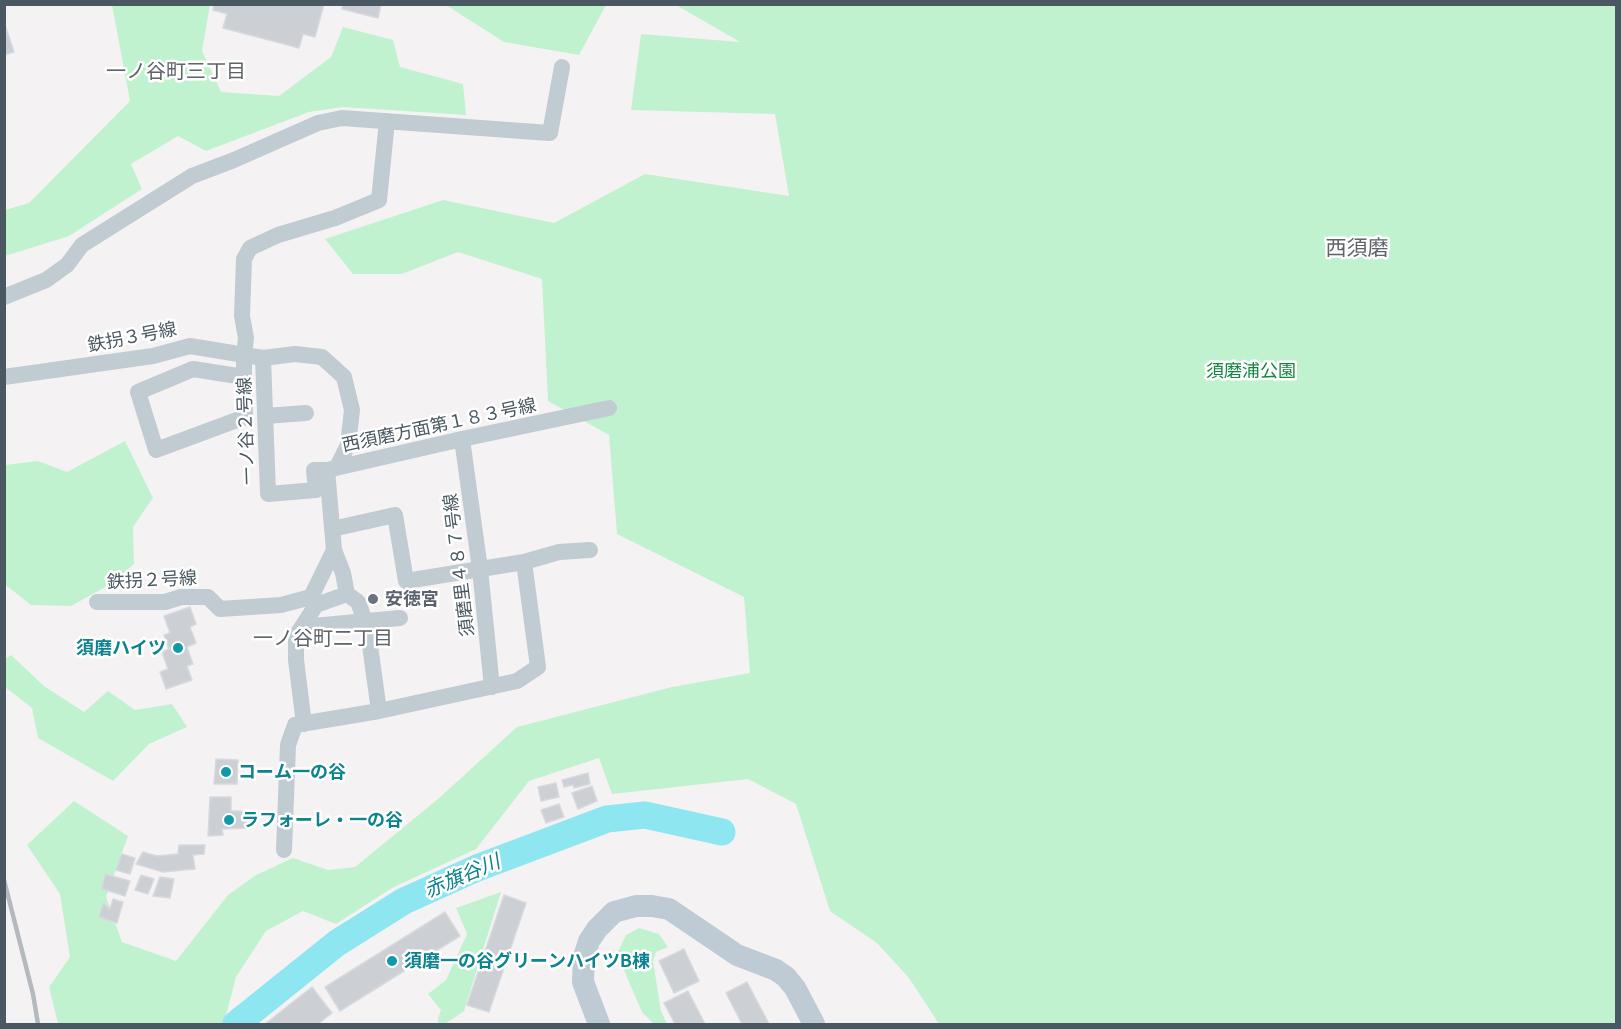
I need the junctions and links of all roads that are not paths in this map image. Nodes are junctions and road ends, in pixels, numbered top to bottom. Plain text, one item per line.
1 (562, 68) dead end
2 (387, 121) junction
3 (4, 297) edge
4 (244, 355) junction
5 (263, 358) junction
6 (4, 377) edge
7 (244, 377) junction
8 (609, 408) dead end
9 (306, 413) dead end
10 (265, 416) junction
11 (462, 439) junction
12 (332, 469) junction
13 (332, 529) junction
14 (334, 550) junction
15 (590, 550) dead end
16 (524, 562) junction
17 (480, 569) junction
18 (347, 594) junction
19 (313, 601) junction
20 (97, 602) dead end
21 (400, 618) dead end
22 (367, 626) junction
23 (302, 627) junction
24 (492, 687) junction
25 (379, 711) junction
26 (304, 724) junction
27 (284, 850) dead end
28 (599, 1024) edge
29 (814, 1024) edge

1 - 2 street
2 - 3 street
2 - 4 street
4 - 5 street, 鉄拐３号線
4 - 6 street, 鉄拐３号線
4 - 7 street
5 - 10 street, 一ノ谷２号線
5 - 12 street, 鉄拐３号線
7 - 7 street
8 - 11 street, 西須磨方面第１８３号線
9 - 10 street
10 - 12 street, 一ノ谷２号線
11 - 12 street, 西須磨方面第１８３号線
11 - 17 street, 須磨里４８７号線
12 - 13 street, 西須磨方面第１８３号線
13 - 14 street, 西須磨方面第１８３号線
13 - 17 street
14 - 18 street, 西須磨方面第１８３号線
14 - 19 street
15 - 16 street
16 - 17 street
16 - 24 street
17 - 24 street, 須磨里４８７号線
18 - 19 street
18 - 22 street
19 - 20 street, 鉄拐２号線
19 - 23 street
21 - 22 street
22 - 23 street
22 - 25 street
23 - 26 street
24 - 25 street
25 - 26 street
26 - 27 street
28 - 29 street

